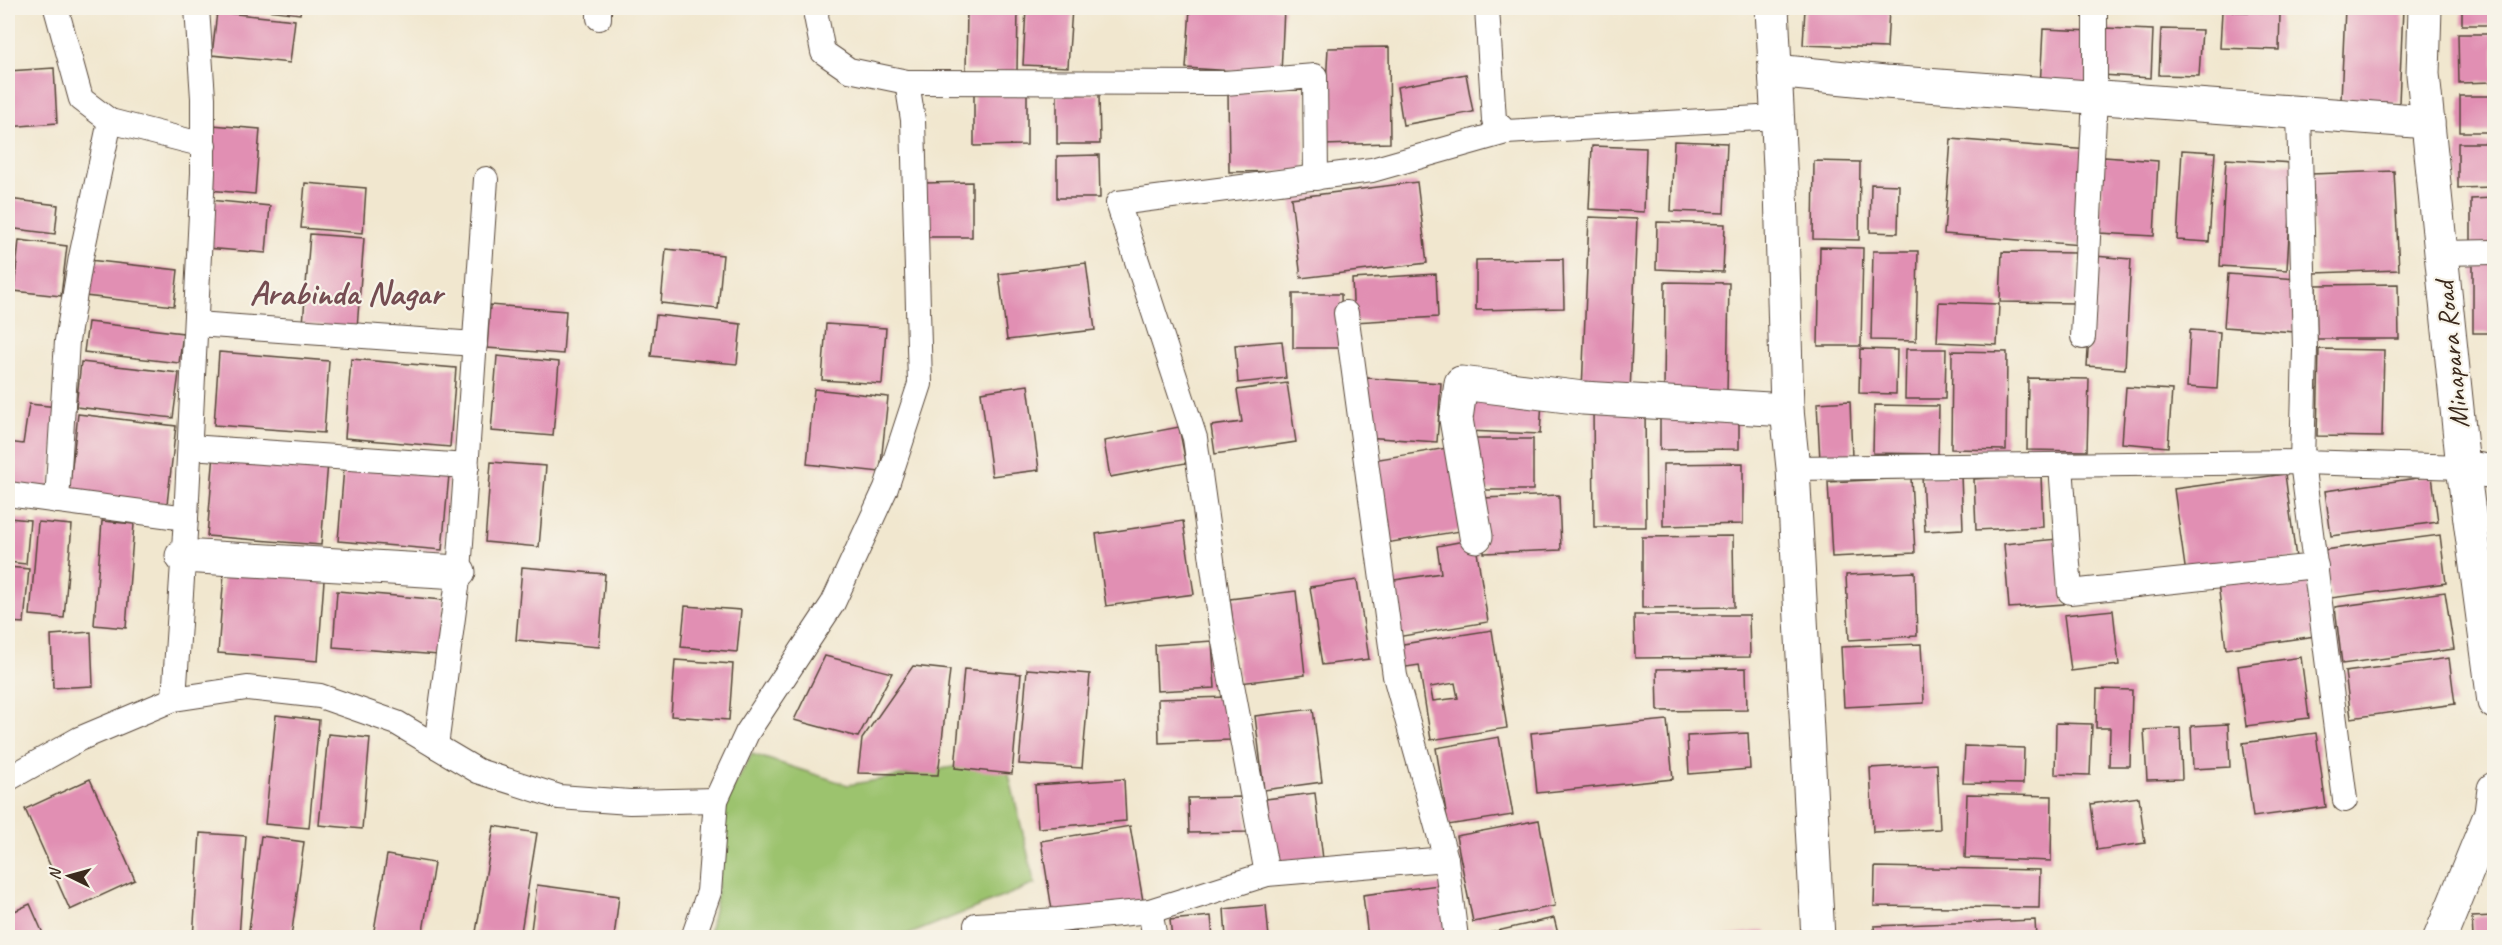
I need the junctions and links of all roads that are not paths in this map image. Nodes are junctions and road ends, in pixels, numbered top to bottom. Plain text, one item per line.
1 (56, 8) edge
2 (197, 8) edge
3 (817, 8) edge
4 (1487, 8) edge
5 (1772, 8) edge
6 (2095, 8) edge
7 (2425, 8) edge
8 (1775, 71) junction
9 (907, 82) junction
10 (2095, 98) junction
11 (2299, 112) junction
12 (1777, 117) junction
13 (110, 121) junction
14 (2428, 122) junction
15 (1506, 132) junction
16 (204, 146) junction
17 (1316, 178) junction
18 (486, 179) dead end
19 (2494, 252) edge
20 (2441, 253) junction
21 (1346, 313) dead end
22 (197, 324) junction
23 (2083, 337) dead end
24 (475, 344) junction
25 (1788, 410) junction
26 (190, 447) junction
27 (2302, 462) junction
28 (2061, 465) junction
29 (467, 466) junction
30 (2463, 467) junction
31 (1793, 468) junction
32 (2494, 472) edge
33 (8, 495) edge
34 (57, 501) junction
35 (186, 518) junction
36 (1476, 536) dead end
37 (182, 556) junction
38 (2316, 566) junction
39 (459, 572) junction
40 (174, 699) junction
41 (2494, 702) edge
42 (436, 746) junction
43 (8, 779) edge
44 (2494, 789) edge
45 (716, 800) junction
46 (2345, 800) dead end
47 (1446, 859) junction
48 (1267, 874) junction
49 (1150, 911) junction
50 (693, 938) edge
51 (981, 938) edge
52 (1155, 938) edge
53 (1456, 938) edge
54 (1818, 938) edge
55 (2440, 938) edge

1 - 13 lane
2 - 16 lane
3 - 9 lane
4 - 15 lane
5 - 8 street
6 - 10 lane
7 - 14 street, Minapara Road
8 - 10 street
8 - 12 street
9 - 17 lane
9 - 45 lane
10 - 11 street
10 - 23 lane
11 - 14 street
11 - 27 lane
12 - 15 lane
12 - 25 street
13 - 16 lane
13 - 34 lane
14 - 20 street, Minapara Road
15 - 17 lane
16 - 22 lane
17 - 48 lane
18 - 24 lane
19 - 20 lane
20 - 30 street, Minapara Road
21 - 47 lane
22 - 24 lane
22 - 26 lane
24 - 29 lane
25 - 31 street
25 - 36 street
26 - 29 lane
26 - 35 lane
27 - 28 lane
27 - 30 lane
27 - 38 lane
28 - 31 lane
28 - 38 lane
29 - 39 lane
30 - 32 street
30 - 41 street, Minapara Road
31 - 54 street
33 - 34 lane
34 - 35 lane
35 - 37 lane
37 - 39 street
37 - 40 lane
38 - 46 lane
39 - 42 lane
40 - 42 lane
40 - 43 lane
42 - 45 lane
44 - 55 street
45 - 50 lane
47 - 48 lane
47 - 53 lane
48 - 49 lane
49 - 51 lane
49 - 52 lane

